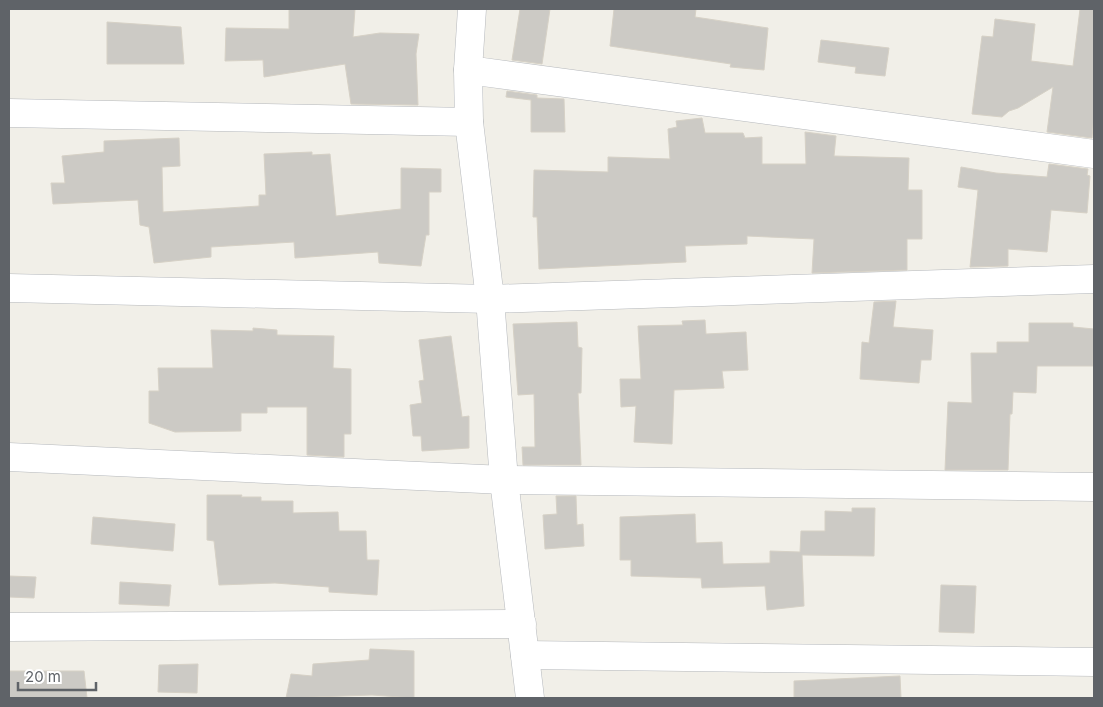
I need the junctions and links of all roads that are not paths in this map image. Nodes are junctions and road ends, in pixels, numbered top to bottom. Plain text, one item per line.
1 (472, 9) edge
2 (468, 70) junction
3 (9, 113) edge
4 (469, 122) junction
5 (1094, 154) edge
6 (1094, 280) edge
7 (9, 288) edge
8 (490, 299) junction
9 (9, 457) edge
10 (504, 480) junction
11 (1094, 487) edge
12 (522, 624) junction
13 (9, 627) edge
14 (525, 655) junction
15 (1094, 662) edge
16 (530, 698) edge

1 - 2 street
2 - 4 street
2 - 5 street
3 - 4 street
4 - 8 street
6 - 8 street
7 - 8 street
8 - 10 street
9 - 10 street
10 - 11 street
10 - 12 street
12 - 13 street
12 - 14 street
14 - 15 street
14 - 16 street

